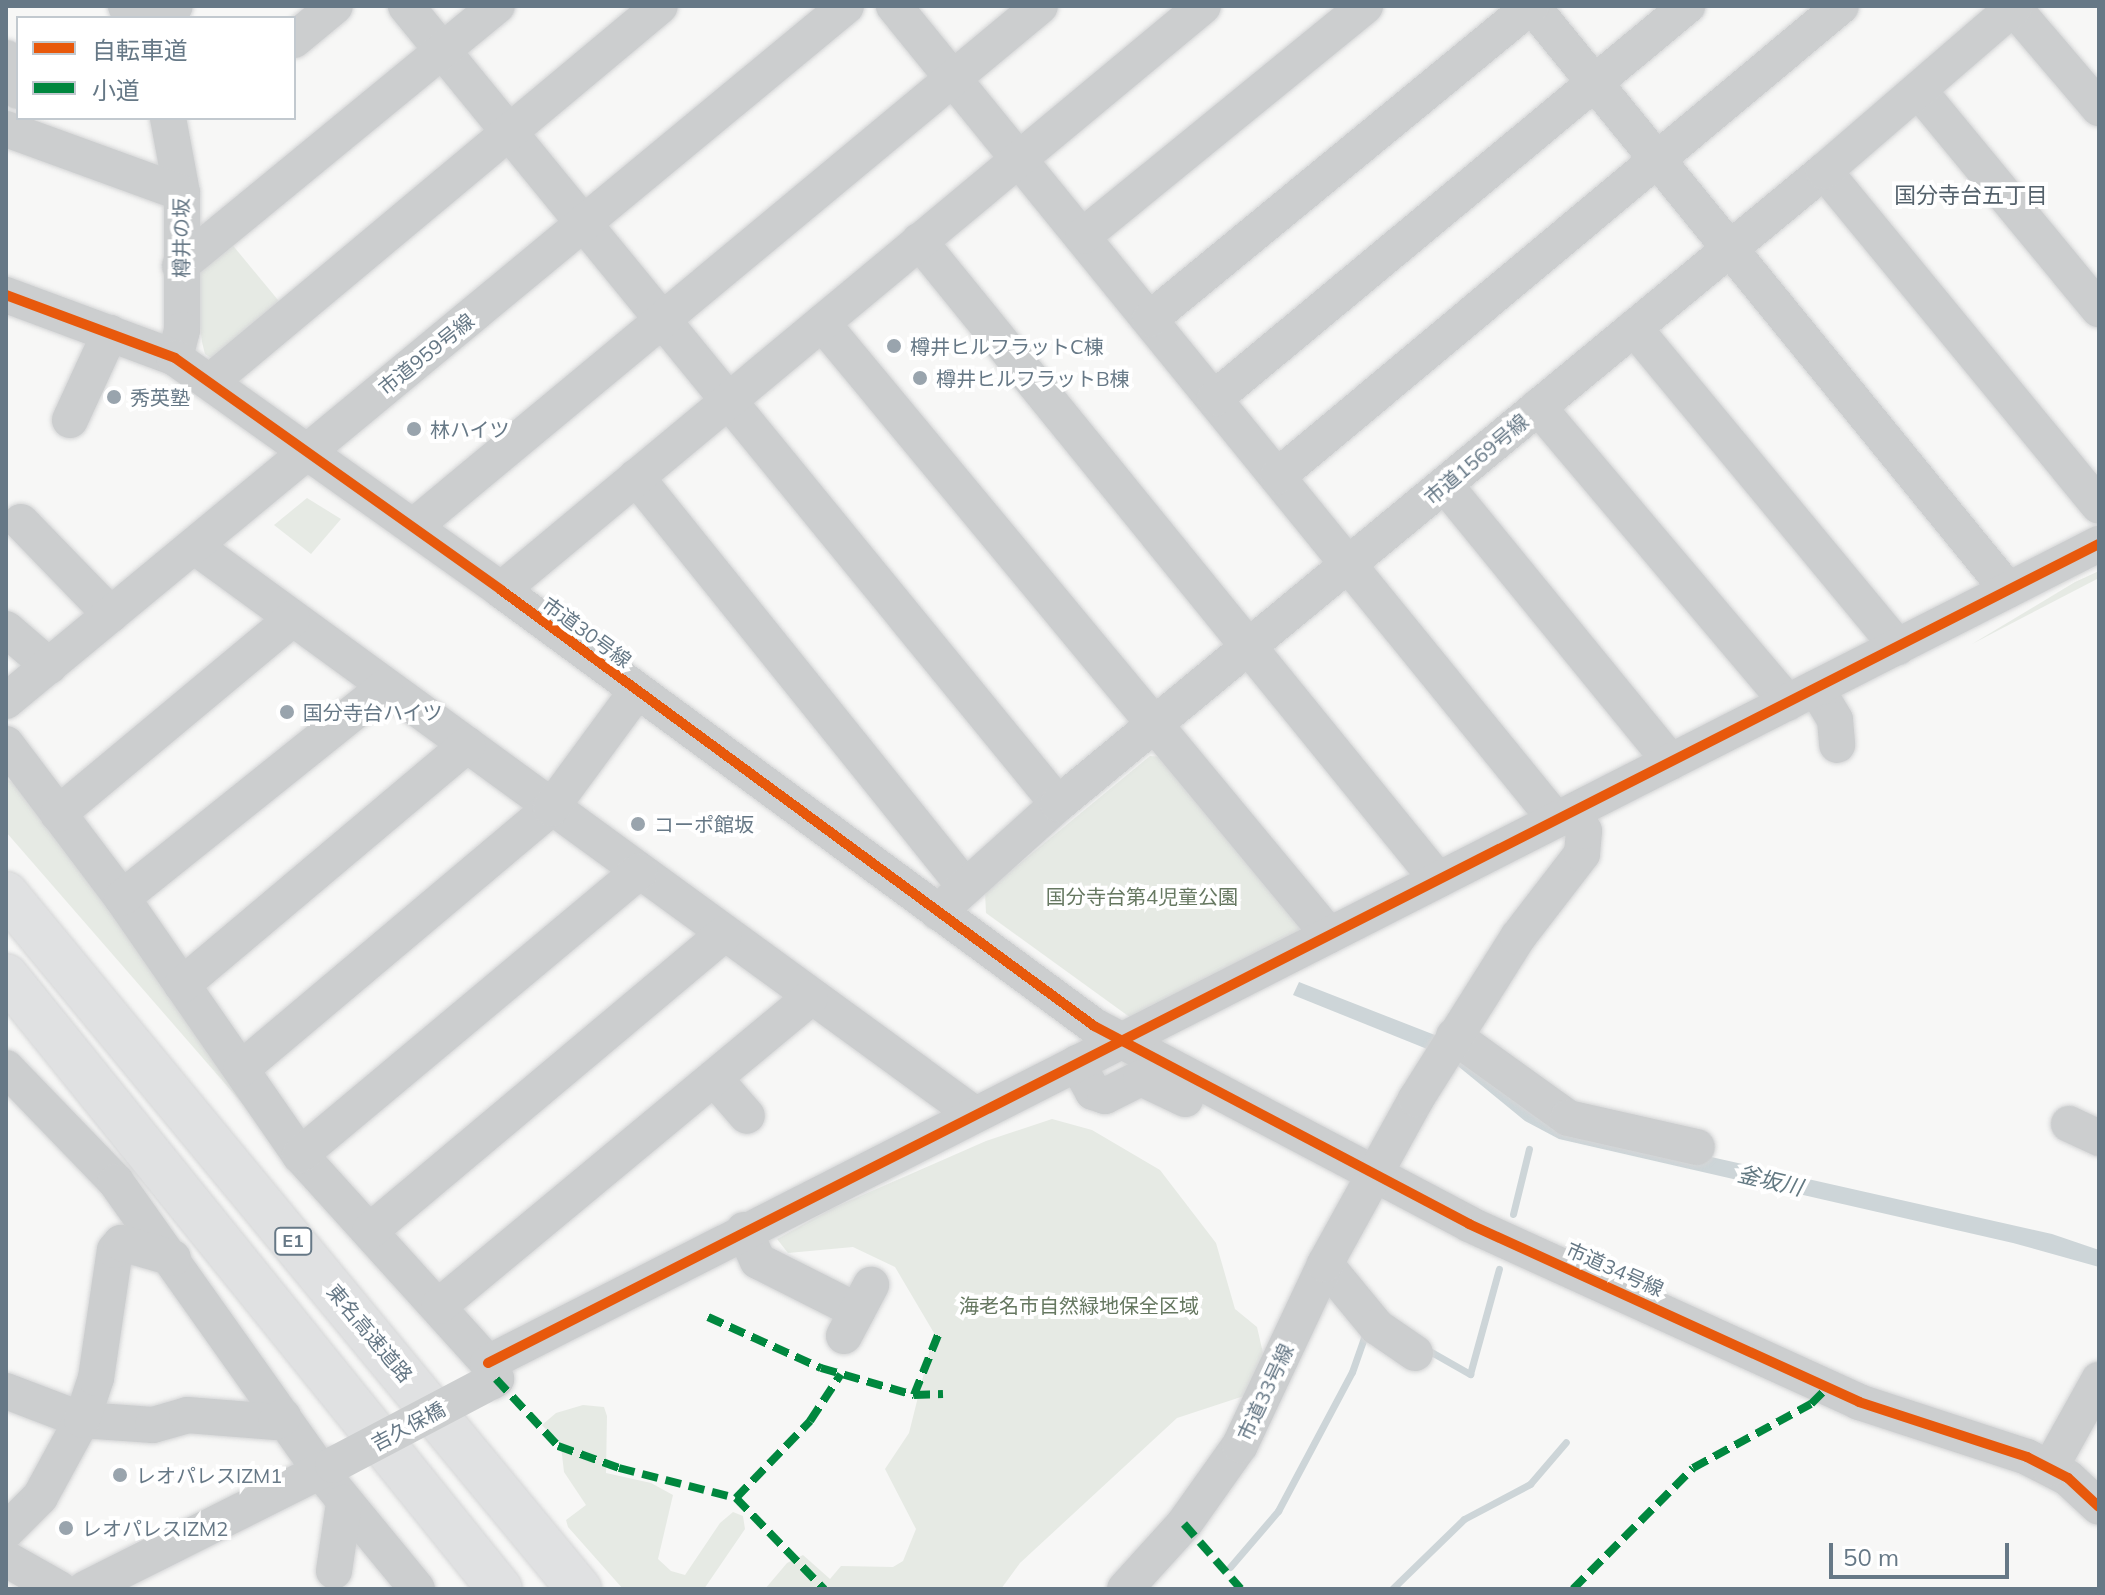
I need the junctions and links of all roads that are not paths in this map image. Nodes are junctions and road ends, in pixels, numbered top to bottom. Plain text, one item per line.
1 (335, 6) edge
2 (406, 6) edge
3 (497, 6) edge
4 (660, 6) edge
5 (846, 6) edge
6 (894, 6) edge
7 (1040, 6) edge
8 (1203, 6) edge
9 (1365, 6) edge
10 (1531, 6) edge
11 (1687, 6) edge
12 (1841, 6) edge
13 (2014, 7) edge
14 (296, 38) edge
15 (443, 50) junction
16 (6, 58) edge
17 (953, 78) junction
18 (1596, 84) junction
19 (16, 86) edge
20 (1919, 91) junction
21 (2099, 108) edge
22 (180, 124) edge
23 (23, 129) edge
24 (509, 131) junction
25 (1019, 158) junction
26 (1659, 161) junction
27 (1824, 171) junction
28 (182, 193) junction
29 (585, 224) junction
30 (1083, 236) junction
31 (919, 241) junction
32 (1730, 249) junction
33 (180, 266) junction
34 (6, 295) edge
35 (2099, 309) edge
36 (663, 319) junction
37 (1150, 319) junction
38 (822, 323) junction
39 (1634, 328) junction
40 (110, 333) junction
41 (175, 358) junction
42 (210, 382) junction
43 (1215, 398) junction
44 (729, 400) junction
45 (1538, 407) junction
46 (70, 420) dead end
47 (305, 454) junction
48 (1278, 476) junction
49 (636, 477) junction
50 (1445, 485) junction
51 (2099, 506) edge
52 (21, 522) dead end
53 (413, 527) junction
54 (2099, 544) edge
55 (194, 546) junction
56 (1350, 563) junction
57 (501, 590) junction
58 (2008, 590) junction
59 (111, 615) junction
60 (292, 619) junction
61 (6, 629) edge
62 (1249, 647) junction
63 (1898, 647) junction
64 (49, 666) junction
65 (385, 687) junction
66 (637, 691) junction
67 (1802, 696) junction
68 (6, 701) edge
69 (1153, 725) junction
70 (6, 744) edge
71 (467, 745) junction
72 (1837, 745) dead end
73 (1671, 762) junction
74 (1058, 804) junction
75 (551, 808) junction
76 (58, 814) junction
77 (1564, 816) junction
78 (639, 872) junction
79 (1438, 880) junction
80 (963, 884) junction
81 (6, 894) edge
82 (122, 898) junction
83 (938, 912) junction
84 (724, 934) junction
85 (1329, 935) junction
86 (6, 976) edge
87 (182, 985) junction
88 (810, 998) junction
89 (1454, 1036) junction
90 (1123, 1041) junction
91 (1077, 1063) junction
92 (6, 1068) edge
93 (241, 1069) junction
94 (714, 1078) junction
95 (974, 1114) junction
96 (747, 1116) dead end
97 (1283, 1128) junction
98 (1697, 1147) dead end
99 (300, 1155) junction
100 (1374, 1175) junction
101 (744, 1230) junction
102 (370, 1231) junction
103 (173, 1258) junction
104 (1325, 1264) junction
105 (439, 1306) junction
106 (857, 1310) dead end
107 (312, 1353) junction
108 (1415, 1353) dead end
109 (485, 1374) junction
110 (2099, 1380) edge
111 (6, 1391) edge
112 (283, 1417) junction
113 (82, 1420) junction
114 (2050, 1468) junction
115 (327, 1469) junction
116 (506, 1497) junction
117 (344, 1503) junction
118 (2099, 1507) edge
119 (6, 1531) edge
120 (6, 1559) edge
121 (334, 1571) dead end
122 (405, 1585) edge
123 (59, 1589) edge
124 (85, 1589) edge
125 (486, 1589) edge
126 (500, 1589) edge
127 (579, 1589) edge
128 (593, 1589) edge
129 (1125, 1589) edge

1 - 14 street
2 - 15 street
3 - 15 street
4 - 24 street
5 - 29 street, 市道959号線
6 - 17 street
7 - 17 street
8 - 25 street
9 - 30 street
10 - 18 street
10 - 37 street
11 - 18 street
12 - 26 street
13 - 20 street, 市道1569号線
13 - 21 street
15 - 24 street
15 - 33 street
16 - 19 street
17 - 25 street
17 - 36 street
18 - 26 street
18 - 43 street
20 - 27 street, 市道1569号線
20 - 35 street
22 - 28 street, 樽井の坂
23 - 28 street
24 - 29 street
24 - 42 street
25 - 30 street
25 - 31 street
26 - 32 street
26 - 48 street
27 - 32 street, 市道1569号線
27 - 51 street
28 - 33 street, 樽井の坂
29 - 36 street
29 - 47 street, 市道959号線
30 - 37 street
31 - 38 street
31 - 62 street
32 - 39 street, 市道1569号線
32 - 58 street
33 - 41 street, 樽井の坂
34 - 40 street, 市道30号線
36 - 44 street
36 - 53 street
37 - 43 street
38 - 44 street
38 - 69 street
39 - 45 street, 市道1569号線
39 - 63 street
40 - 41 street, 市道30号線
40 - 46 street
41 - 42 street, 市道30号線
42 - 47 street, 市道30号線
43 - 48 street
44 - 49 street
44 - 74 street
45 - 50 street, 市道1569号線
45 - 67 street
47 - 53 street, 市道30号線
47 - 55 street, 市道959号線
48 - 56 street
49 - 57 street
49 - 80 street
50 - 56 street, 市道1569号線
50 - 73 street
52 - 59 street
53 - 57 street, 市道30号線
54 - 58 street, 吉久保橋
55 - 59 street, 市道959号線
55 - 60 street
56 - 62 street, 市道1569号線
56 - 77 street
57 - 66 street, 市道30号線
58 - 63 street, 吉久保橋
59 - 64 street, 市道959号線
60 - 65 street
60 - 76 street
61 - 64 street
62 - 69 street, 市道1569号線
62 - 79 street
63 - 67 street, 吉久保橋
64 - 68 street, 市道959号線
65 - 71 street
65 - 82 street
66 - 75 street
66 - 83 street, 市道30号線
67 - 72 street
67 - 73 street, 吉久保橋
69 - 74 street, 市道1569号線
69 - 85 street
70 - 76 street
71 - 75 street
71 - 87 street
73 - 77 street, 吉久保橋
74 - 80 street, 市道1569号線
75 - 78 street
75 - 93 street
76 - 82 street
77 - 79 street, 吉久保橋
77 - 89 street, 市道33号線
78 - 84 street
78 - 99 street
79 - 85 street, 吉久保橋
80 - 83 street, 市道1569号線
81 - 116 highway, 東名高速道路 / E1
82 - 87 street
83 - 90 street, 市道30号線
84 - 88 street
84 - 102 street
85 - 90 street, 吉久保橋
86 - 107 highway
87 - 93 street
88 - 94 street
88 - 95 street
89 - 98 street
89 - 100 street, 市道33号線
90 - 91 street, 吉久保橋
90 - 97 street, 市道34号線
91 - 95 street, 吉久保橋
91 - 97 street
92 - 103 street
93 - 99 street
94 - 96 street
94 - 105 street
95 - 101 street, 吉久保橋
97 - 100 street, 市道34号線
99 - 102 street
100 - 104 street, 市道33号線
100 - 114 street, 市道34号線
101 - 106 street
101 - 109 street, 吉久保橋
102 - 105 street
103 - 112 street
103 - 113 street
104 - 108 street
104 - 129 street, 市道33号線
105 - 109 street
107 - 125 highway
107 - 126 highway
109 - 115 street, 吉久保橋, bridge
110 - 114 street
111 - 113 street
112 - 113 street
112 - 115 street
113 - 119 street
114 - 118 street, 市道34号線
115 - 117 street
115 - 124 street, 吉久保橋
116 - 127 highway, 東名高速道路 / E1
116 - 128 highway
117 - 121 street
117 - 122 street
120 - 123 street

